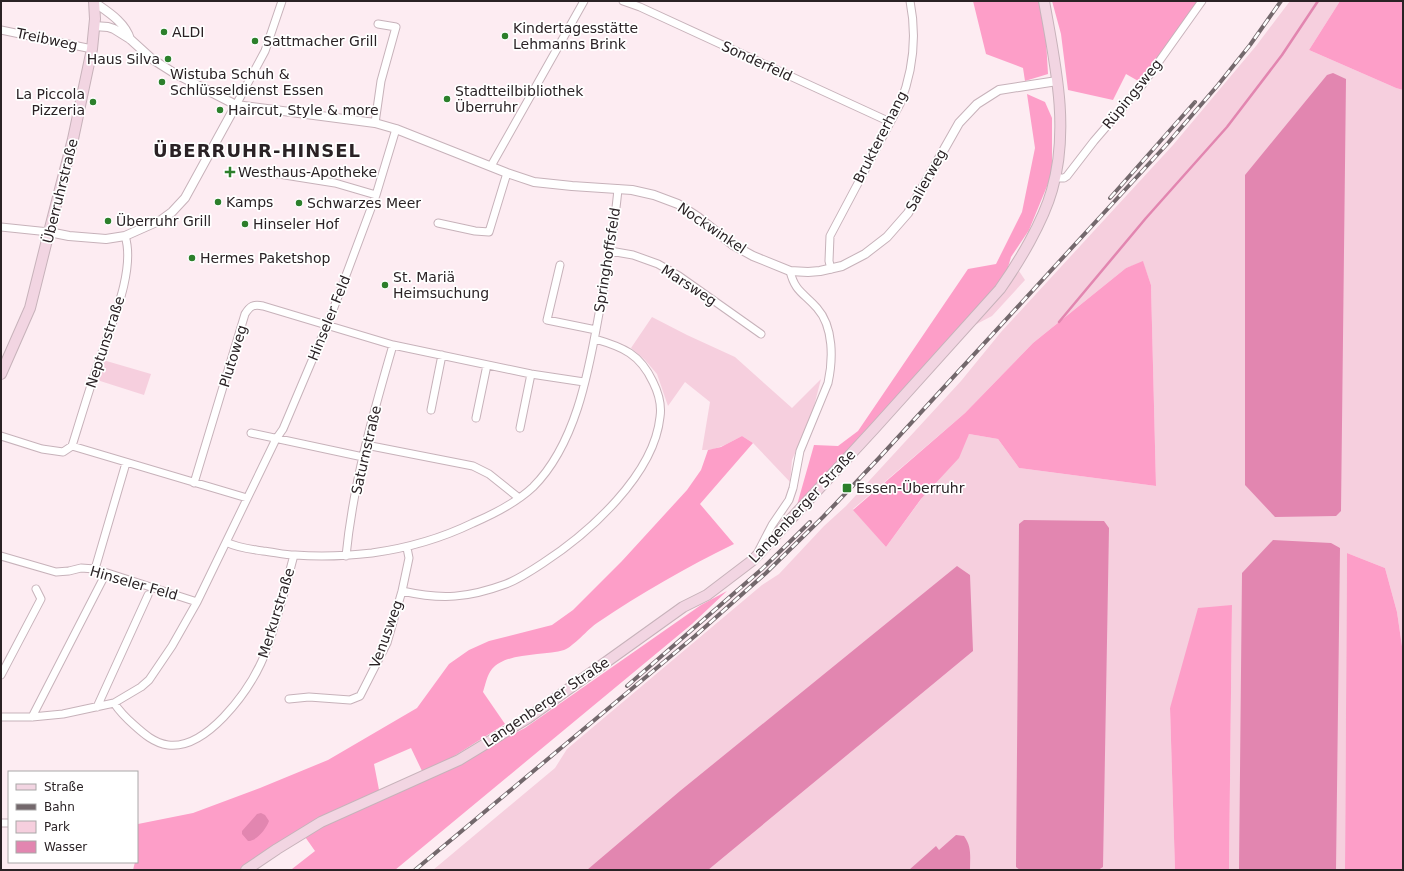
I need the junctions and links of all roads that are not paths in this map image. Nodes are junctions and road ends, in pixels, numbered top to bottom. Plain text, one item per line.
1 (94, 1) edge
2 (282, 1) edge
3 (584, 1) edge
4 (623, 1) edge
5 (910, 1) edge
6 (1044, 1) edge
7 (1202, 1) edge
8 (378, 24) dead end
9 (94, 26) junction
10 (1, 30) edge
11 (130, 39) junction
12 (92, 49) junction
13 (1057, 81) junction
14 (236, 105) junction
15 (890, 122) junction
16 (375, 123) junction
17 (396, 129) junction
18 (491, 166) junction
19 (272, 173) dead end
20 (507, 173) junction
21 (1056, 178) junction
22 (618, 189) junction
23 (376, 195) junction
24 (438, 223) dead end
25 (1, 227) edge
26 (49, 232) junction
27 (125, 236) junction
28 (610, 251) junction
29 (560, 265) dead end
30 (831, 268) junction
31 (790, 271) junction
32 (327, 325) junction
33 (596, 330) junction
34 (761, 334) dead end
35 (595, 339) junction
36 (393, 345) junction
37 (442, 355) junction
38 (487, 365) junction
39 (1, 374) edge
40 (531, 374) junction
41 (584, 382) junction
42 (431, 410) dead end
43 (476, 418) dead end
44 (520, 428) dead end
45 (251, 433) dead end
46 (1, 436) edge
47 (276, 439) junction
48 (366, 445) junction
49 (72, 446) junction
50 (363, 457) junction
51 (126, 463) junction
52 (194, 483) junction
53 (247, 498) junction
54 (519, 498) junction
55 (226, 542) junction
56 (407, 548) junction
57 (1, 556) edge
58 (294, 556) junction
59 (346, 556) junction
60 (753, 560) junction
61 (96, 569) junction
62 (103, 579) dead end
63 (36, 589) dead end
64 (402, 591) junction
65 (148, 595) dead end
66 (196, 602) junction
67 (1, 675) edge
68 (289, 699) dead end
69 (114, 703) junction
70 (97, 706) junction
71 (1, 717) edge
72 (32, 717) junction
73 (246, 870) edge

1 - 9 main road, Überruhrstraße
1 - 11 street, Nockwinkel
2 - 14 street
3 - 18 street
4 - 15 street, Sonderfeld
5 - 15 street, Bruktererhang
6 - 13 main road, Langenberger Straße
7 - 21 street, Rüpingsweg
8 - 16 street
9 - 11 street, Nockwinkel
9 - 12 main road, Überruhrstraße
10 - 12 street, Treibweg
11 - 14 street, Nockwinkel
12 - 26 main road, Überruhrstraße
13 - 21 main road, Langenberger Straße
13 - 30 street, Salierweg
14 - 16 street, Nockwinkel
14 - 27 street
15 - 30 street, Bruktererhang
16 - 17 street, Nockwinkel
17 - 18 street, Nockwinkel
17 - 23 street, Hinseler Feld
18 - 20 street, Nockwinkel
19 - 23 street
20 - 22 street, Nockwinkel
20 - 24 street
21 - 60 main road, Langenberger Straße
22 - 28 street, Springhoffsfeld
22 - 31 street, Nockwinkel
23 - 32 street, Hinseler Feld
25 - 26 street
26 - 27 street
26 - 39 main road, Überruhrstraße
27 - 49 street, Neptunstraße
28 - 33 street, Springhoffsfeld
28 - 34 street, Marsweg
29 - 33 street, Springhoffsfeld
30 - 31 street, Salierweg
31 - 60 street
32 - 36 street
32 - 47 street, Hinseler Feld
32 - 52 street, Plutoweg
33 - 35 street, Springhoffsfeld
35 - 41 street, Springhoffsfeld
35 - 64 street
36 - 37 street
36 - 48 street, Saturnstraße
37 - 38 street
37 - 42 street
38 - 40 street
38 - 43 street
40 - 41 street
40 - 44 street
41 - 54 street, Springhoffsfeld
45 - 47 street
46 - 49 street
47 - 50 street
47 - 53 street, Hinseler Feld
48 - 50 street, Saturnstraße
48 - 54 street
49 - 51 street
50 - 59 street, Saturnstraße
51 - 52 street
51 - 61 street
52 - 53 street
53 - 55 street, Hinseler Feld
54 - 56 street, Springhoffsfeld
55 - 58 street, Springhoffsfeld
55 - 66 street, Hinseler Feld
56 - 59 street, Springhoffsfeld
56 - 64 street, Venusweg
57 - 61 street, Hinseler Feld
58 - 59 street, Springhoffsfeld
58 - 69 street, Merkurstraße
60 - 73 main road, Langenberger Straße
61 - 66 street, Hinseler Feld
62 - 72 street, Hinseler Feld
63 - 67 street
64 - 68 street, Venusweg
65 - 70 street, Hinseler Feld
66 - 69 street, Hinseler Feld
69 - 70 street, Hinseler Feld
70 - 72 street, Hinseler Feld
71 - 72 street, Hinseler Feld

